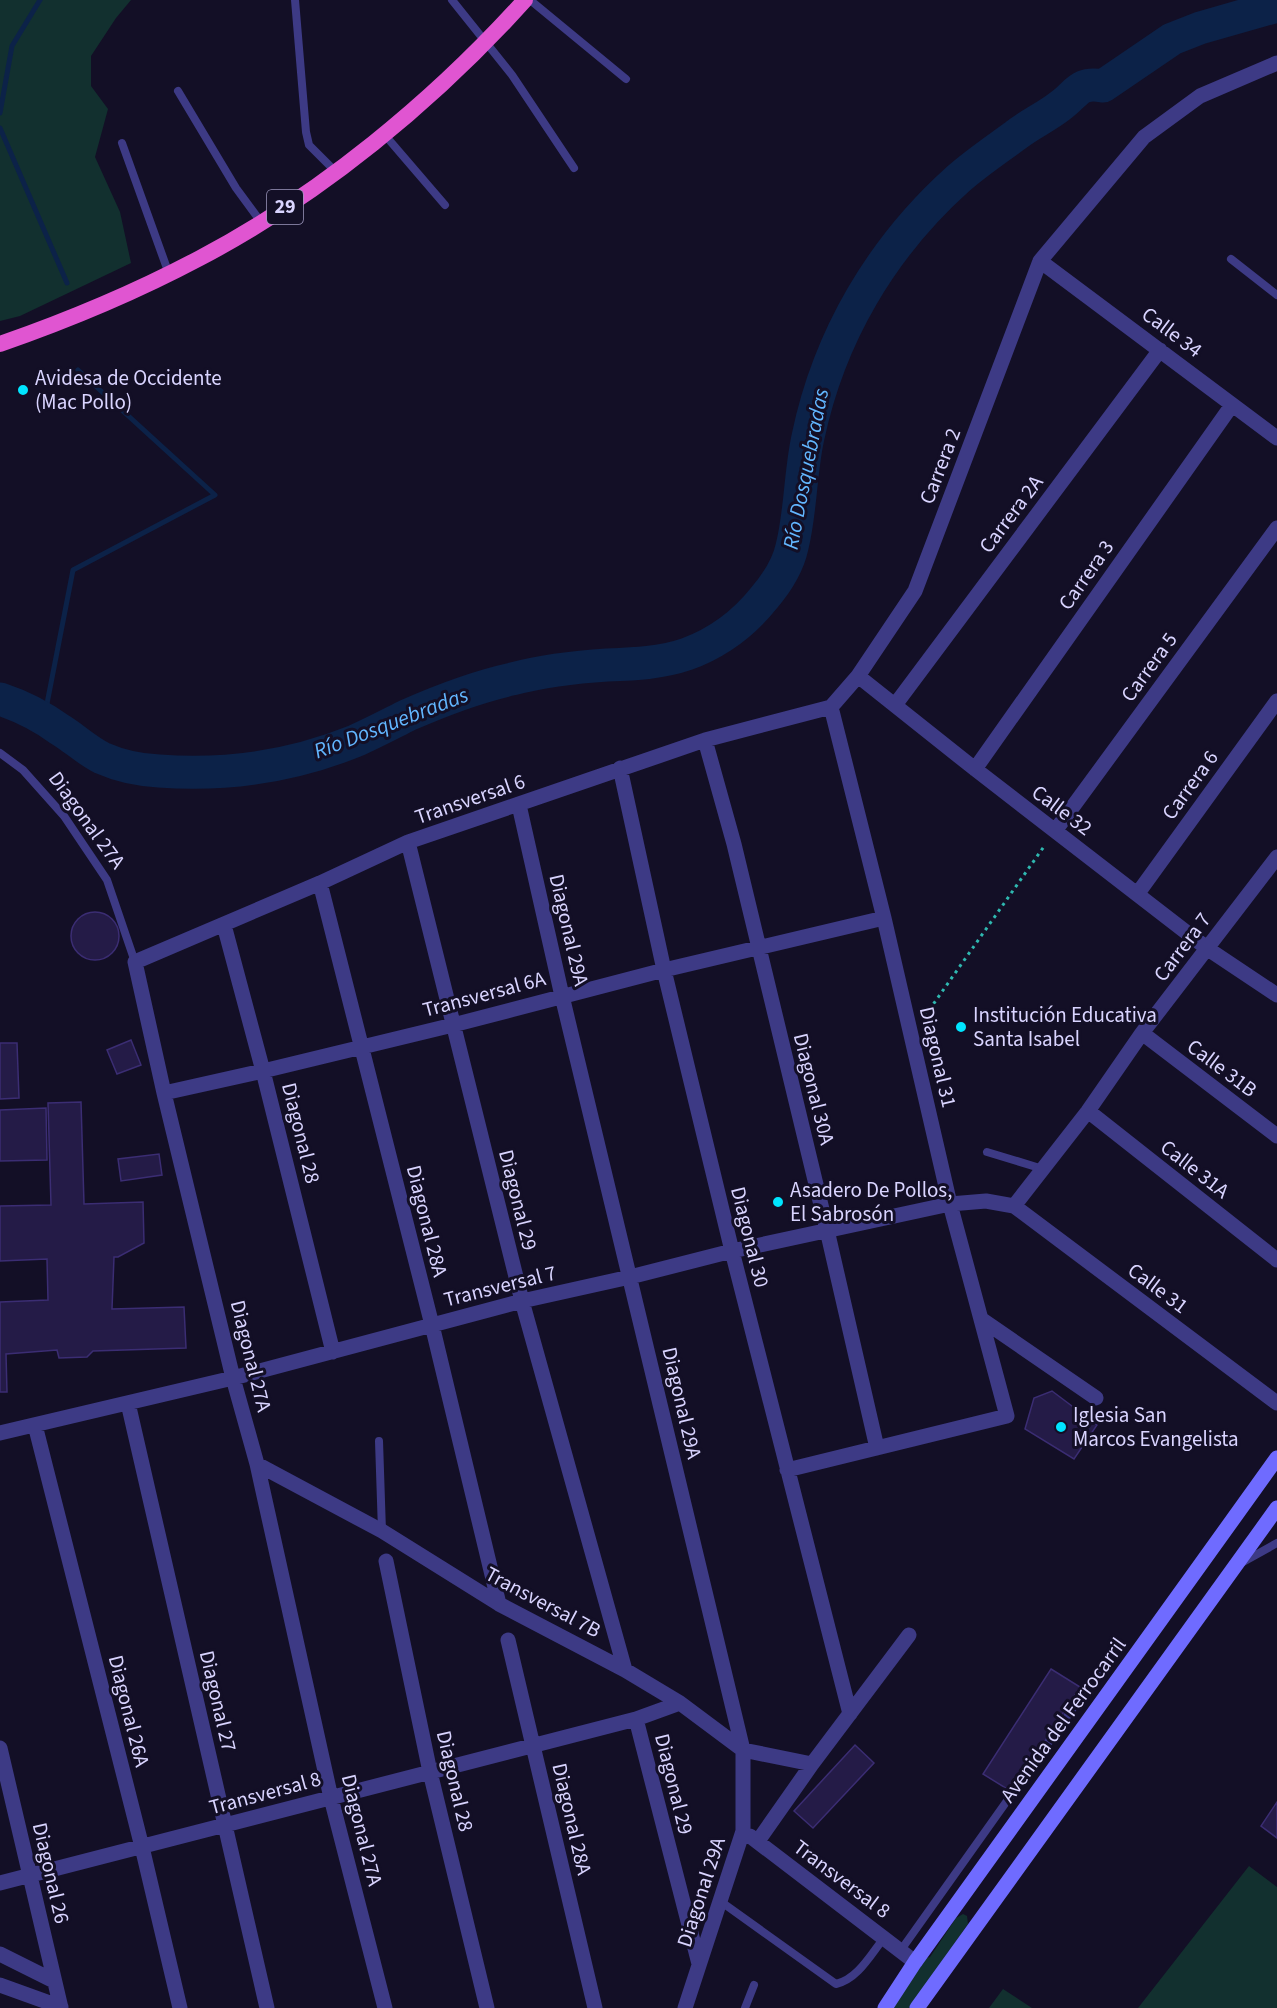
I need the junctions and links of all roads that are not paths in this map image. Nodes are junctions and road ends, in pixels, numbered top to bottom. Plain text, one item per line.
1 (295, 0) edge
2 (452, 0) edge
3 (525, 0) edge
4 (530, 0) edge
5 (485, 43) junction
6 (1277, 63) edge
7 (626, 79) dead end
8 (178, 91) dead end
9 (384, 134) junction
10 (122, 143) dead end
11 (574, 168) dead end
12 (336, 172) junction
13 (445, 205) dead end
14 (261, 222) junction
15 (1231, 259) dead end
16 (1040, 261) junction
17 (169, 274) junction
18 (1277, 295) edge
19 (0, 344) edge
20 (1160, 350) junction
21 (1232, 405) junction
22 (1277, 438) edge
23 (1277, 528) edge
24 (858, 676) junction
25 (1277, 701) edge
26 (895, 705) junction
27 (831, 707) junction
28 (705, 740) junction
29 (0, 753) edge
30 (621, 768) junction
31 (975, 769) junction
32 (519, 805) junction
33 (1055, 831) junction
34 (408, 842) junction
35 (1277, 857) edge
36 (320, 883) junction
37 (1138, 893) junction
38 (884, 918) junction
39 (224, 925) junction
40 (758, 948) junction
41 (1208, 949) junction
42 (135, 962) junction
43 (664, 969) junction
44 (1277, 995) edge
45 (562, 996) junction
46 (453, 1024) junction
47 (1143, 1033) junction
48 (362, 1047) junction
49 (263, 1071) junction
50 (164, 1093) junction
51 (1088, 1111) junction
52 (1277, 1136) edge
53 (987, 1152) dead end
54 (1043, 1169) junction
55 (951, 1204) junction
56 (1014, 1206) junction
57 (827, 1230) junction
58 (732, 1251) junction
59 (1277, 1260) edge
60 (630, 1276) junction
61 (522, 1301) junction
62 (981, 1319) junction
63 (432, 1325) junction
64 (333, 1352) junction
65 (233, 1378) junction
66 (1096, 1398) dead end
67 (128, 1403) junction
68 (1277, 1403) edge
69 (35, 1425) junction
70 (0, 1433) edge
71 (379, 1441) dead end
72 (877, 1448) junction
73 (1277, 1458) edge
74 (257, 1464) junction
75 (787, 1470) junction
76 (1277, 1508) edge
77 (382, 1531) junction
78 (1277, 1543) edge
79 (386, 1561) dead end
80 (1234, 1568) junction
81 (499, 1604) junction
82 (909, 1635) dead end
83 (508, 1640) dead end
84 (1105, 1663) dead end
85 (626, 1670) junction
86 (680, 1703) junction
87 (850, 1714) junction
88 (636, 1719) junction
89 (533, 1746) junction
90 (0, 1748) edge
91 (743, 1750) junction
92 (812, 1764) junction
93 (430, 1772) junction
94 (331, 1798) junction
95 (225, 1825) junction
96 (743, 1831) junction
97 (758, 1841) junction
98 (142, 1847) junction
99 (30, 1875) junction
100 (0, 1883) edge
101 (720, 1902) junction
102 (884, 1938) junction
103 (901, 1950) junction
104 (0, 1954) edge
105 (915, 1962) junction
106 (699, 1964) junction
107 (54, 1981) junction
108 (0, 1985) edge
109 (754, 1985) dead end
110 (61, 2007) edge
111 (180, 2008) edge
112 (267, 2008) edge
113 (385, 2008) edge
114 (487, 2008) edge
115 (596, 2008) edge
116 (685, 2008) edge
117 (745, 2008) edge
118 (885, 2008) edge
119 (917, 2008) edge

1 - 12 lane
2 - 5 lane
3 - 5 highway, 29
4 - 7 lane
5 - 9 highway, 29
5 - 11 lane
6 - 16 street, Carrera 2
8 - 14 lane
9 - 12 highway, 29
9 - 13 lane
10 - 17 lane
12 - 14 highway, 29
14 - 17 highway, 29
15 - 18 lane
16 - 20 street, Calle 34
16 - 24 street, Carrera 2
17 - 19 highway, 29
20 - 21 street, Calle 34
20 - 26 street, Carrera 2A
21 - 22 street, Calle 34
21 - 31 street, Carrera 3
23 - 33 street, Carrera 5
24 - 26 street, Calle 32
24 - 27 street
25 - 37 street, Carrera 6
26 - 31 street, Calle 32
27 - 28 street, Transversal 6
27 - 38 street, Diagonal 31
28 - 30 street, Transversal 6
28 - 40 street, Diagonal 30A
29 - 42 lane, Diagonal 27A
30 - 32 street, Transversal 6
30 - 43 street, Diagonal 30
31 - 33 street, Calle 32
32 - 34 street, Transversal 6
32 - 45 street, Diagonal 29A
33 - 37 street, Calle 32
34 - 36 street, Transversal 6
34 - 46 street, Diagonal 29
35 - 41 street, Carrera 7
36 - 39 street, Transversal 6
36 - 48 street, Diagonal 28A
37 - 41 street, Calle 32
38 - 40 street, Transversal 6A
38 - 55 street, Diagonal 31
39 - 42 street, Transversal 6
39 - 49 street, Diagonal 28
40 - 43 street, Transversal 6A
40 - 57 street, Diagonal 30A
41 - 44 street, Calle 32
41 - 47 street, Carrera 7
42 - 50 street, Diagonal 27A
43 - 45 street, Transversal 6A
43 - 58 street, Diagonal 30
45 - 46 street, Transversal 6A
45 - 60 street, Diagonal 29A
46 - 48 street, Transversal 6A
46 - 61 street, Diagonal 29
47 - 51 street, Carrera 7
47 - 52 street, Calle 31B
48 - 49 street, Transversal 6A
48 - 63 street, Diagonal 28A
49 - 50 street, Transversal 6A
49 - 64 street, Diagonal 28
50 - 65 street, Diagonal 27A
51 - 54 street, Carrera 7
51 - 59 street, Calle 31A
53 - 54 lane
54 - 56 street, Carrera 7
55 - 56 street, Transversal 7
55 - 57 street, Transversal 7
55 - 62 street, Diagonal 31
56 - 68 street, Calle 31
57 - 58 street, Transversal 7
57 - 72 street, Diagonal 30A
58 - 60 street, Transversal 7
58 - 75 street, Diagonal 30
60 - 61 street, Transversal 7
60 - 91 street, Diagonal 29A
61 - 63 street, Transversal 7
61 - 85 street, Diagonal 29
62 - 66 street
62 - 72 street, Diagonal 31
63 - 64 street, Transversal 7
63 - 81 street, Diagonal 28A
64 - 65 street, Transversal 7
65 - 67 street, Transversal 7
65 - 74 street, Diagonal 27A
67 - 69 street, Transversal 7
67 - 95 street, Diagonal 27
69 - 70 street, Transversal 7
69 - 98 street, Diagonal 26A
71 - 77 lane
72 - 75 street
73 - 105 main road, Avenida del Ferrocarril
74 - 77 street, Transversal 7B
74 - 94 street, Diagonal 27A
75 - 87 street, Diagonal 30
76 - 80 main road
77 - 81 street, Transversal 7B
78 - 80 lane
79 - 93 street, Diagonal 28
80 - 119 main road
81 - 85 street, Transversal 7B
82 - 87 street
83 - 89 street, Diagonal 28A
84 - 103 lane
85 - 86 street, Transversal 7B
86 - 88 street, Transversal 8
86 - 91 street, Transversal 7B
87 - 92 street
88 - 89 street, Transversal 8
88 - 106 street, Diagonal 29
89 - 93 street, Transversal 8
89 - 115 street, Diagonal 28A
90 - 99 street, Diagonal 26
91 - 92 street, Transversal 7B
91 - 96 street, Diagonal 29A
92 - 97 street
93 - 94 street, Transversal 8
93 - 114 street, Diagonal 28
94 - 95 street, Transversal 8
94 - 113 street, Diagonal 27A
95 - 98 street, Transversal 8
95 - 112 street, Diagonal 27
96 - 97 street, Transversal 8
96 - 101 street, Diagonal 29A
97 - 102 street, Transversal 8
98 - 99 street, Transversal 8
98 - 111 street, Diagonal 26A
99 - 100 street, Transversal 8
99 - 107 street, Diagonal 26
101 - 102 lane
101 - 106 street, Diagonal 29A
102 - 103 street, Transversal 8
103 - 105 street, Transversal 8
104 - 107 street
105 - 118 main road, Avenida del Ferrocarril
106 - 116 street, Diagonal 29A
107 - 110 street, Diagonal 26
108 - 110 street
109 - 117 lane

